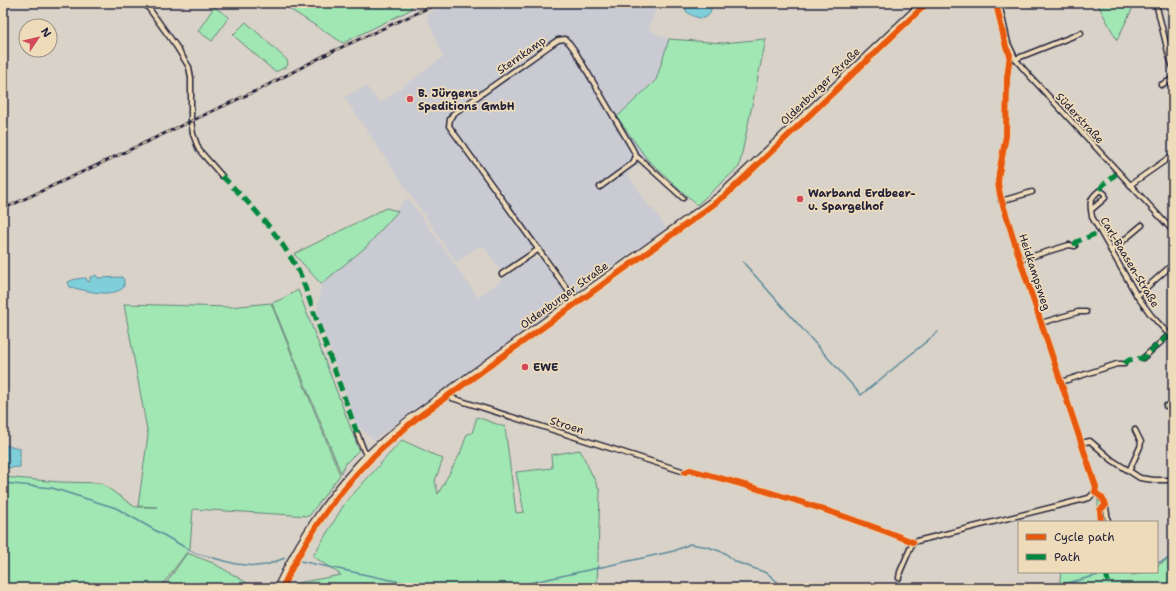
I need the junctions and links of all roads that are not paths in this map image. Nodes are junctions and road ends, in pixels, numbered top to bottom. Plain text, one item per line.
1 (145, 3) edge
2 (922, 3) edge
3 (999, 3) edge
4 (1156, 3) edge
5 (1081, 33) dead end
6 (1013, 54) junction
7 (1016, 60) junction
8 (1173, 67) edge
9 (1173, 80) edge
10 (1161, 85) dead end
11 (1173, 155) edge
12 (636, 156) junction
13 (222, 176) dead end
14 (1130, 185) junction
15 (600, 186) dead end
16 (1032, 192) dead end
17 (683, 198) dead end
18 (1001, 201) junction
19 (1091, 210) junction
20 (1142, 225) dead end
21 (1173, 231) edge
22 (1074, 246) dead end
23 (539, 249) junction
24 (1111, 251) junction
25 (1020, 260) junction
26 (1173, 264) edge
27 (502, 274) dead end
28 (1138, 296) junction
29 (575, 300) junction
30 (1086, 312) dead end
31 (1041, 323) junction
32 (1171, 337) edge
33 (1143, 358) dead end
34 (1124, 364) dead end
35 (1061, 382) junction
36 (446, 392) junction
37 (1166, 406) dead end
38 (1173, 406) edge
39 (1135, 430) dead end
40 (357, 433) dead end
41 (1081, 442) junction
42 (368, 455) junction
43 (1129, 471) junction
44 (685, 472) dead end
45 (1173, 480) edge
46 (1095, 492) junction
47 (1108, 521) edge
48 (899, 578) dead end
49 (277, 588) edge

1 - 13 street
2 - 29 main road, Oldenburger Straße
3 - 6 street, Süderstraße
4 - 8 street
5 - 7 street
6 - 7 street, Süderstraße
6 - 18 street, Heidkampsweg
7 - 14 street, Süderstraße
9 - 10 street
11 - 14 street
12 - 15 street
12 - 17 street, Sternkamp
12 - 23 street, Sternkamp
14 - 21 street, Süderstraße
16 - 18 street
18 - 25 street, Heidkampsweg
19 - 19 street, Carl-Baasen-Straße
19 - 24 street, Carl-Baasen-Straße
20 - 24 street
22 - 25 street
23 - 27 street
23 - 29 street, Sternkamp
24 - 28 street, Carl-Baasen-Straße
25 - 31 street, Heidkampsweg
26 - 28 street
28 - 32 street, Carl-Baasen-Straße
29 - 36 main road, Oldenburger Straße
30 - 31 street
31 - 35 street, Heidkampsweg
32 - 33 street
34 - 35 street
35 - 41 street, Heidkampsweg
36 - 42 main road, Oldenburger Straße
36 - 44 street, Stroen
37 - 38 street
39 - 43 street
40 - 42 street
41 - 43 street
41 - 46 street, Heidkampsweg
42 - 49 main road, Oldenburger Straße
43 - 45 street
46 - 47 street
46 - 48 street

